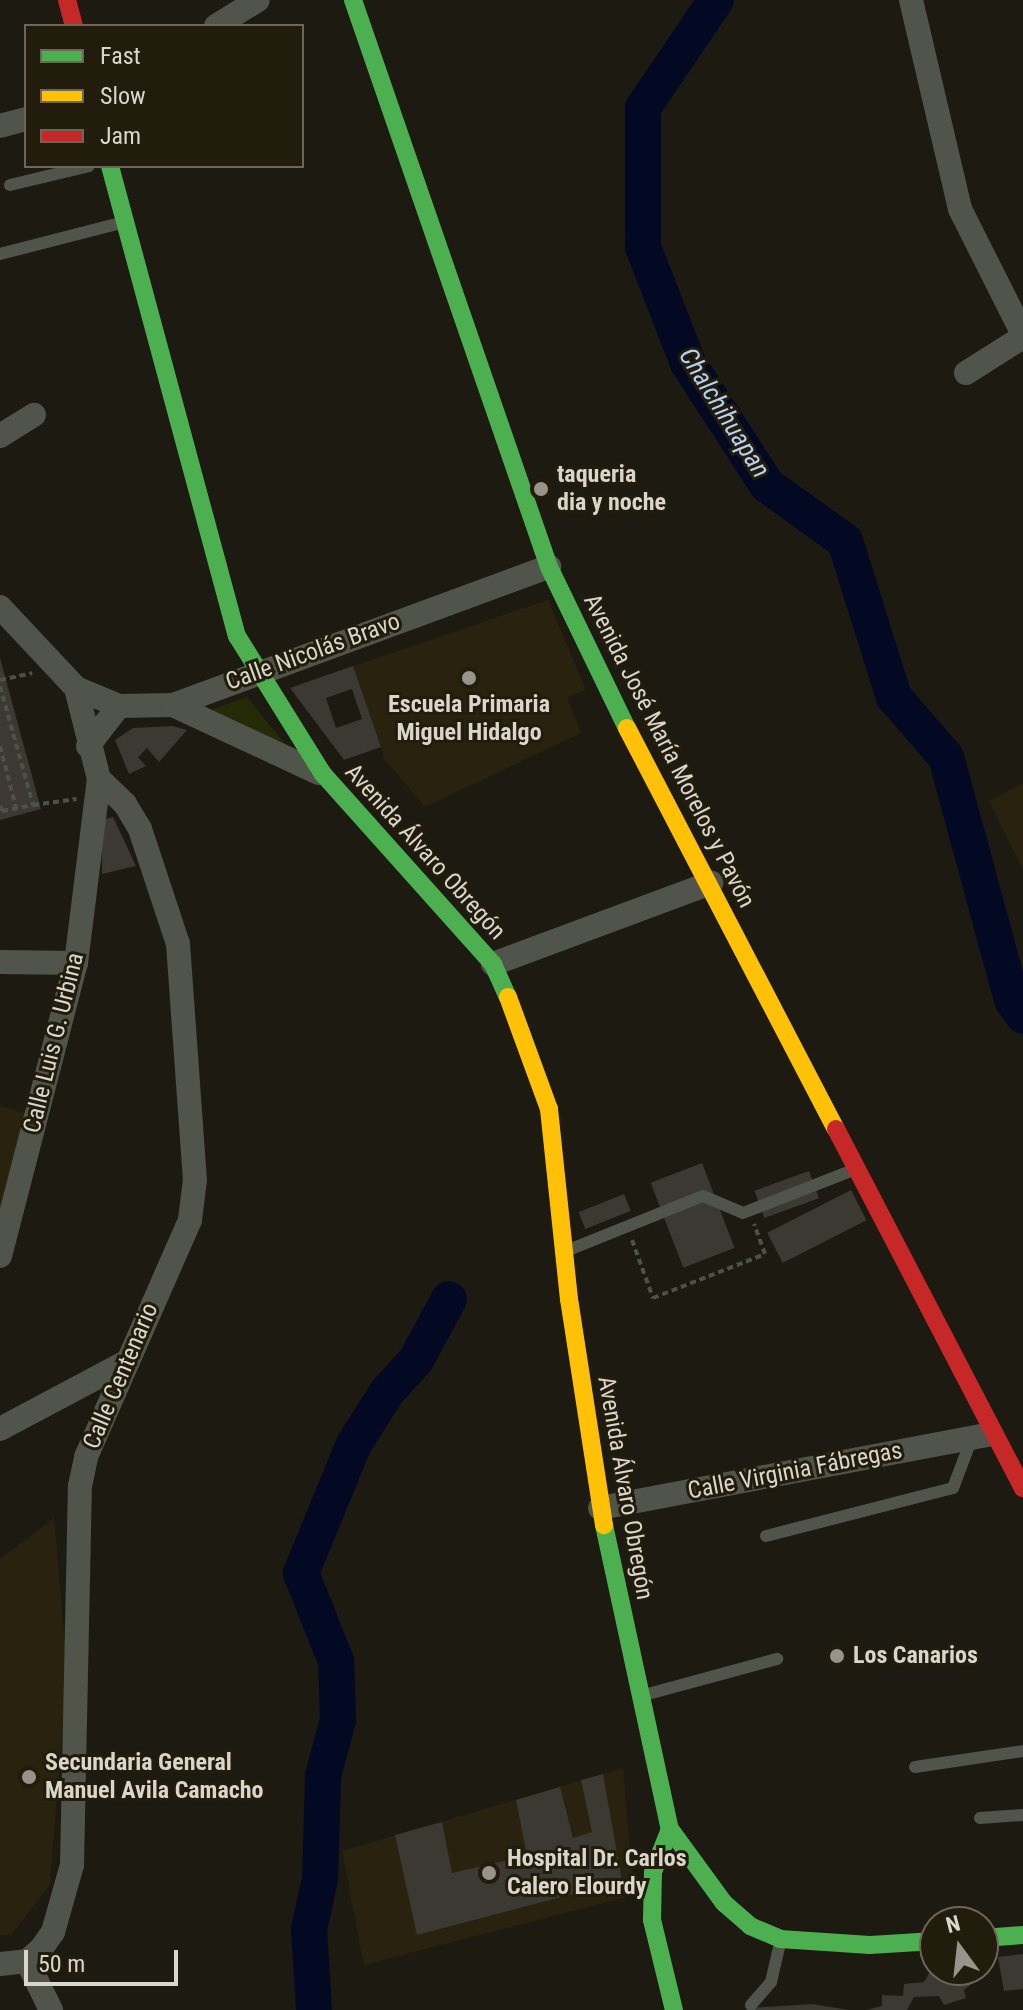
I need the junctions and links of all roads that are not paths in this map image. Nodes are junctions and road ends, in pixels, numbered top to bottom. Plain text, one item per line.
1 (67, 0) edge
2 (258, 0) edge
3 (353, 0) edge
4 (911, 0) edge
5 (73, 24) edge
6 (219, 24) edge
7 (24, 120) edge
8 (0, 126) edge
9 (81, 168) edge
10 (111, 168) edge
11 (10, 185) dead end
12 (125, 222) junction
13 (0, 254) edge
14 (1023, 335) edge
15 (966, 373) dead end
16 (34, 415) dead end
17 (0, 436) edge
18 (549, 567) junction
19 (0, 607) edge
20 (255, 673) junction
21 (76, 688) junction
22 (173, 705) junction
23 (119, 706) junction
24 (88, 746) junction
25 (323, 774) junction
26 (99, 779) junction
27 (711, 883) junction
28 (0, 962) edge
29 (76, 963) junction
30 (493, 964) junction
31 (854, 1170) junction
32 (564, 1252) junction
33 (0, 1256) edge
34 (126, 1362) junction
35 (0, 1429) edge
36 (981, 1436) junction
37 (1023, 1488) edge
38 (600, 1508) junction
39 (766, 1536) dead end
40 (777, 1659) dead end
41 (641, 1696) junction
42 (1023, 1751) edge
43 (915, 1767) dead end
44 (1023, 1815) edge
45 (980, 1818) dead end
46 (670, 1829) junction
47 (1023, 1935) edge
48 (999, 1937) edge
49 (780, 1939) junction
50 (919, 1942) edge
51 (27, 1961) junction
52 (0, 1964) edge
53 (751, 2005) dead end
54 (51, 2010) edge
55 (674, 2010) edge

1 - 5 main road
2 - 6 street
3 - 18 main road, Avenida José María Morelos y Pavón
4 - 14 street
7 - 8 street
9 - 11 lane
10 - 12 main road, Avenida Álvaro Obregón
12 - 13 lane
12 - 20 main road, Avenida Álvaro Obregón
14 - 15 street
16 - 17 street
18 - 20 street, Calle Nicolás Bravo
18 - 27 main road, Avenida José María Morelos y Pavón
19 - 21 street
20 - 22 street, Calle Nicolás Bravo
20 - 25 main road, Avenida Álvaro Obregón
21 - 23 street, Calle Nicolás Bravo
21 - 24 street
22 - 23 street, Calle Nicolás Bravo
22 - 25 street
23 - 24 street
24 - 26 street
25 - 30 main road, Avenida Álvaro Obregón
26 - 29 street, Calle Luis G. Urbina
26 - 34 street, Calle Centenario
27 - 30 street
27 - 31 main road, Avenida José María Morelos y Pavón
28 - 29 street
29 - 33 street, Calle Luis G. Urbina
30 - 32 main road, Avenida Álvaro Obregón
31 - 32 lane
31 - 36 main road, Avenida José María Morelos y Pavón
32 - 38 main road, Avenida Álvaro Obregón
34 - 35 street
34 - 51 street, Calle Centenario
36 - 37 main road, Avenida José María Morelos y Pavón
36 - 38 street, Calle Virginia Fábregas
36 - 39 lane
38 - 41 main road, Avenida Álvaro Obregón
40 - 41 lane
41 - 46 main road, Avenida Álvaro Obregón
42 - 43 lane
44 - 45 lane
46 - 49 main road
46 - 55 main road
47 - 48 main road
49 - 50 main road
49 - 53 lane
51 - 52 street
51 - 54 street

